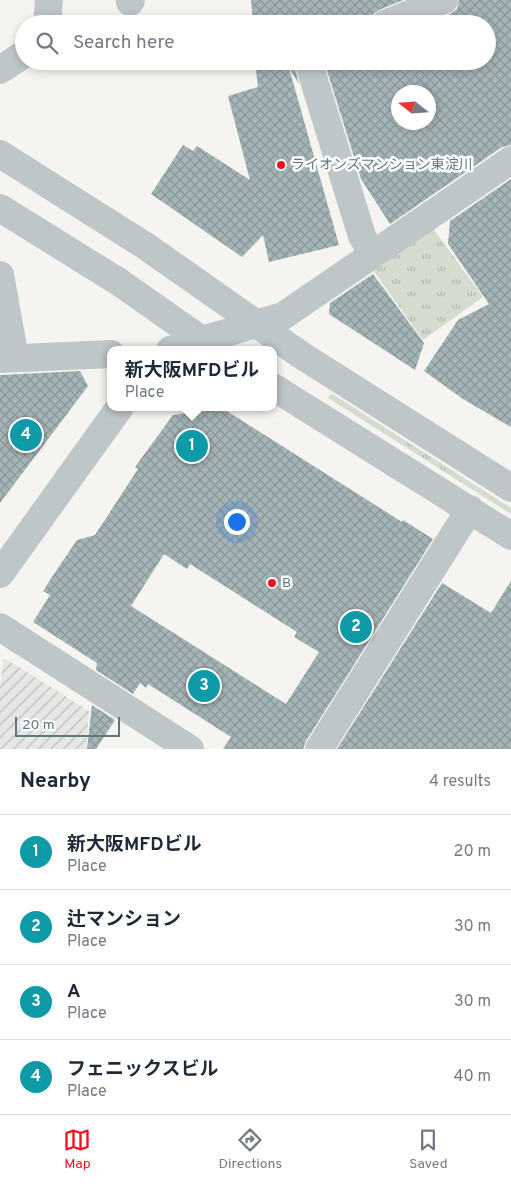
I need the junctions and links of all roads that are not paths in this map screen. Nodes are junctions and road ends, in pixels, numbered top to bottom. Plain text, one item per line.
1 (48, 0) edge
2 (444, 0) edge
3 (47, 15) edge
4 (407, 15) edge
5 (15, 60) edge
6 (0, 70) edge
7 (311, 70) edge
8 (0, 154) edge
9 (511, 160) edge
10 (0, 208) edge
11 (373, 254) junction
12 (0, 275) edge
13 (256, 324) junction
14 (209, 345) edge
15 (107, 354) edge
16 (7, 359) edge
17 (277, 389) edge
18 (117, 411) edge
19 (511, 488) edge
20 (470, 509) junction
21 (511, 536) edge
22 (0, 574) edge
23 (0, 627) edge
24 (190, 749) edge
25 (319, 749) edge

1 - 3 street
2 - 4 street
5 - 6 street
7 - 11 street
8 - 13 street
9 - 11 street
10 - 14 street
11 - 13 street
12 - 16 street
13 - 14 street
13 - 19 street
15 - 16 street
17 - 20 street
18 - 22 street
20 - 21 street
20 - 25 street
23 - 24 street

